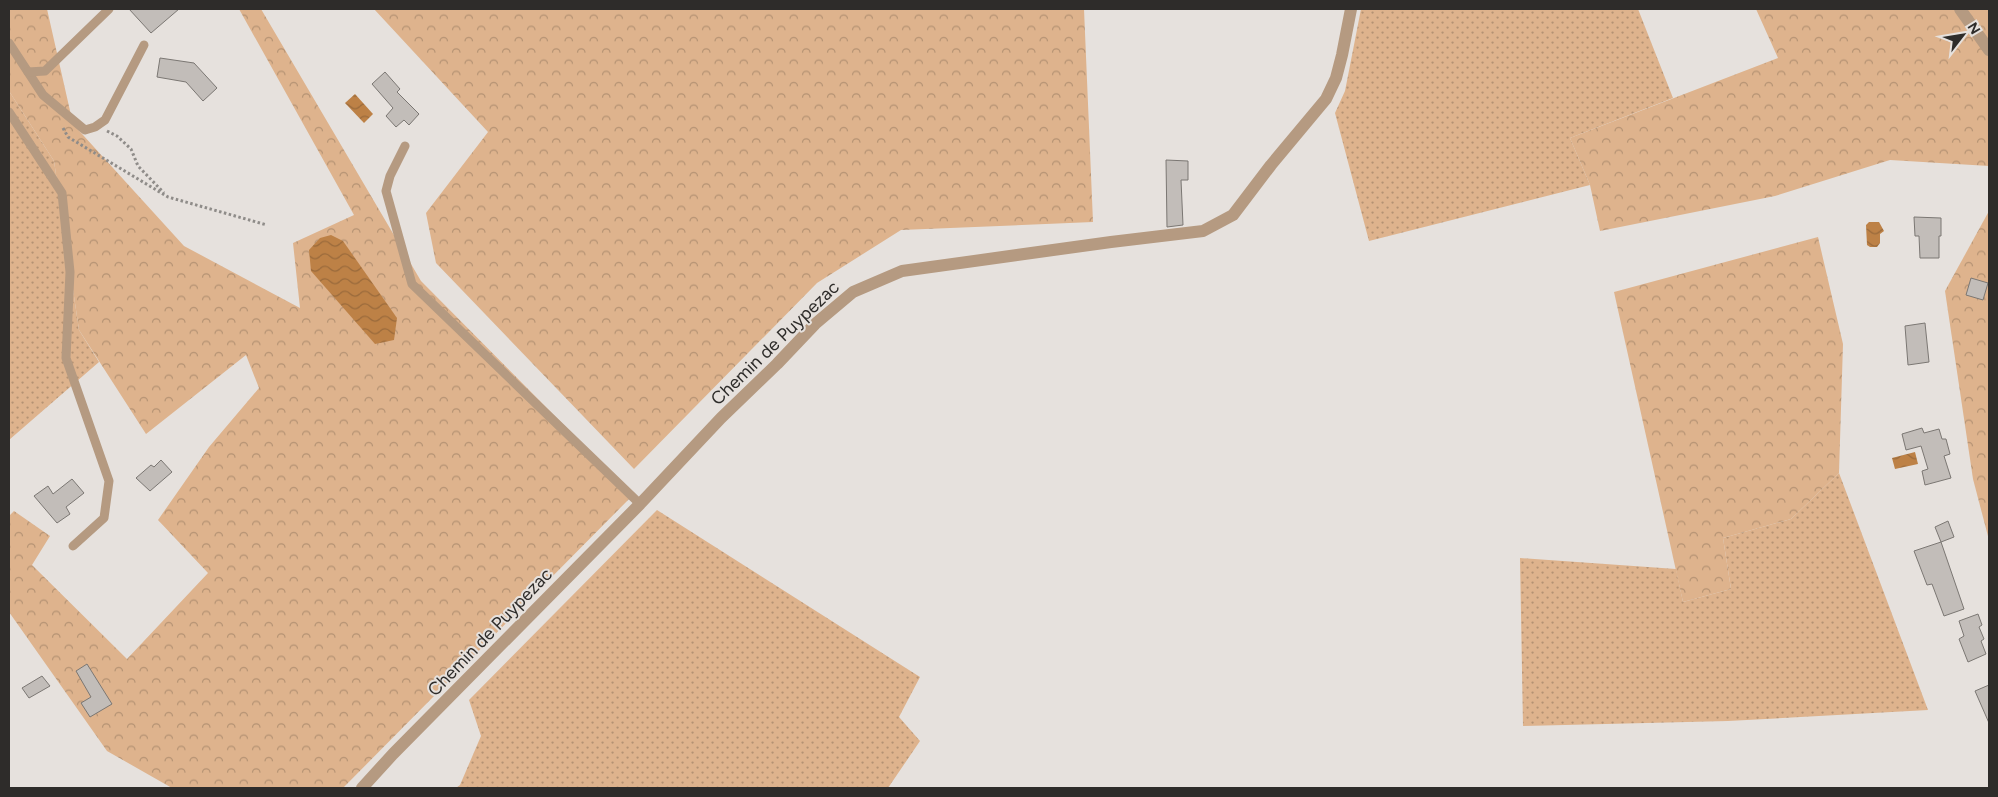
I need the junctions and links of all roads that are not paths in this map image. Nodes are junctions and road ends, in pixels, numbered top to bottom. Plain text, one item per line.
1 (109, 9) edge
2 (1351, 9) edge
3 (1960, 9) edge
4 (9, 43) edge
5 (144, 45) dead end
6 (1989, 50) edge
7 (28, 72) junction
8 (9, 112) edge
9 (405, 146) dead end
10 (640, 504) junction
11 (73, 546) dead end
12 (362, 788) edge

1 - 7 lane
2 - 10 street, Chemin de Puypezac
3 - 6 street
4 - 7 lane
5 - 7 lane
8 - 11 lane
9 - 10 lane
10 - 12 street, Chemin de Puypezac

